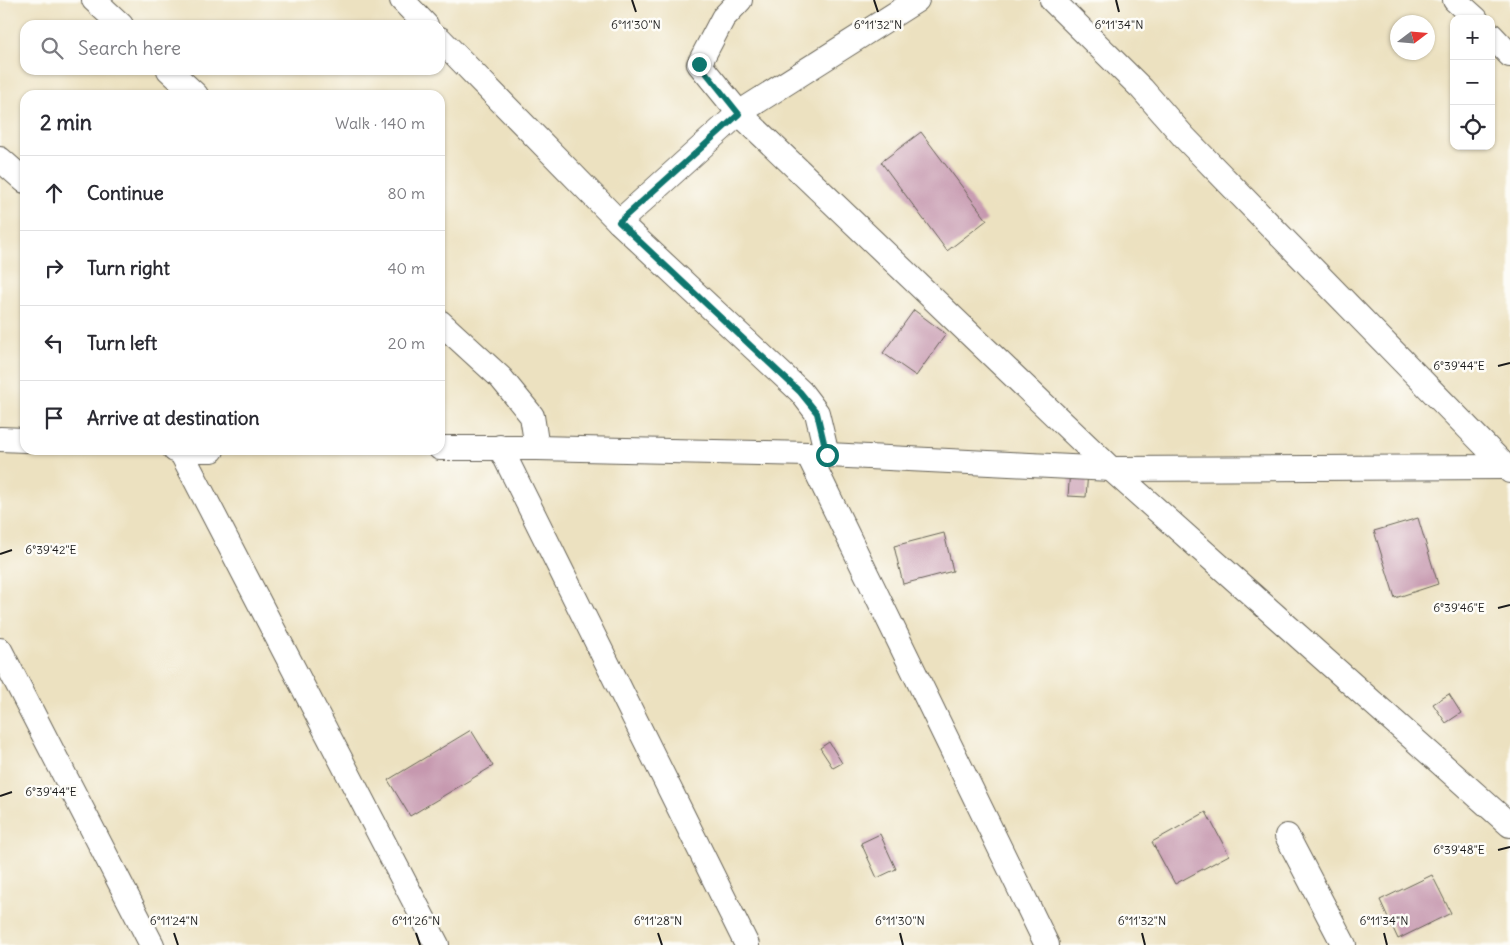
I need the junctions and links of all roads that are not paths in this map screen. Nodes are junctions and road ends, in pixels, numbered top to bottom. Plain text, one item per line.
1 (94, 0) edge
2 (402, 0) edge
3 (740, 0) edge
4 (917, 0) edge
5 (1052, 0) edge
6 (1455, 0) edge
7 (1472, 15) edge
8 (116, 20) edge
9 (421, 20) edge
10 (1495, 39) edge
11 (445, 44) edge
12 (1510, 55) edge
13 (174, 75) edge
14 (191, 90) edge
15 (739, 114) junction
16 (0, 159) edge
17 (20, 177) edge
18 (619, 222) junction
19 (445, 327) edge
20 (0, 438) edge
21 (20, 440) edge
22 (500, 447) junction
23 (445, 448) edge
24 (537, 448) junction
25 (817, 454) junction
26 (183, 455) edge
27 (1111, 469) junction
28 (1508, 469) edge
29 (0, 650) edge
30 (1510, 825) edge
31 (1287, 836) dead end
32 (152, 945) edge
33 (437, 945) edge
34 (747, 945) edge
35 (1047, 945) edge
36 (1344, 945) edge

1 - 8 street
2 - 9 street
3 - 15 street
4 - 15 street
5 - 28 street
6 - 7 street
10 - 12 street
11 - 18 street
13 - 14 street
15 - 18 street
15 - 27 street
16 - 17 street
18 - 25 street
19 - 24 street
20 - 21 street
22 - 23 street
22 - 24 street
22 - 34 street
24 - 25 street
25 - 27 street
25 - 35 street
26 - 33 street
27 - 28 street
27 - 30 street
29 - 32 street
31 - 36 street

